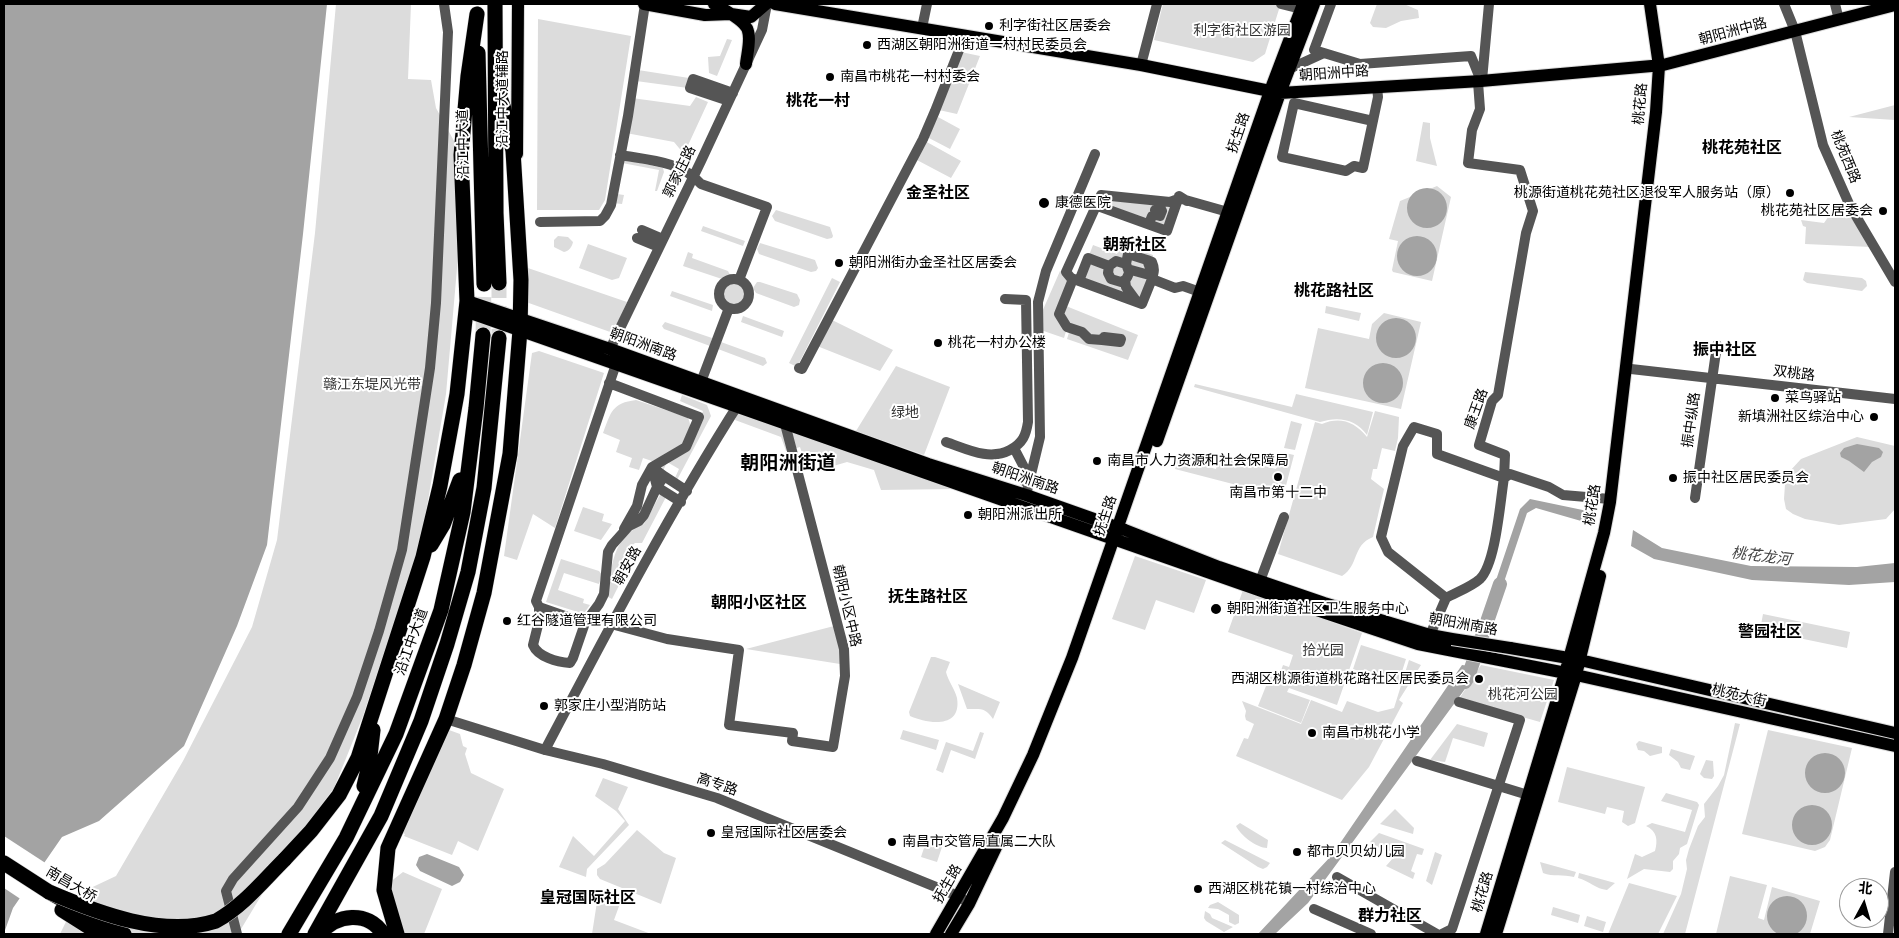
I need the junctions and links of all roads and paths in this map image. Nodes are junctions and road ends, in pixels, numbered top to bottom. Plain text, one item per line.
1 (444, 4) edge
2 (495, 4) edge
3 (644, 4) edge
4 (714, 4) edge
5 (766, 4) edge
6 (775, 4) edge
7 (927, 4) edge
8 (1157, 4) edge
9 (1281, 4) edge
10 (1314, 4) edge
11 (1331, 4) edge
12 (1489, 4) edge
13 (1650, 4) edge
14 (1655, 4) edge
15 (1784, 4) edge
16 (1835, 4) edge
17 (1895, 5) edge
18 (1302, 6) edge
19 (519, 7) edge
20 (477, 9) edge
21 (731, 14) junction
22 (1839, 20) junction
23 (922, 28) junction
24 (1795, 31) junction
25 (965, 35) junction
26 (1324, 53) junction
27 (746, 64) junction
28 (1141, 65) junction
29 (1661, 65) junction
30 (1289, 69) junction
31 (1480, 81) junction
32 (496, 86) junction
33 (1377, 87) junction
34 (1275, 92) junction
35 (1373, 121) junction
36 (923, 138) junction
37 (1095, 154) dead end
38 (620, 155) junction
39 (694, 176) junction
40 (517, 194) junction
41 (1095, 206) junction
42 (1167, 206) junction
43 (1228, 212) junction
44 (540, 222) dead end
45 (639, 234) dead end
46 (661, 243) junction
47 (1109, 266) junction
48 (1126, 272) junction
49 (1152, 278) junction
50 (739, 280) junction
51 (1076, 280) junction
52 (1895, 282) edge
53 (1200, 292) junction
54 (1005, 299) dead end
55 (1140, 303) junction
56 (466, 306) junction
57 (729, 308) junction
58 (521, 324) junction
59 (483, 335) tunnel mouth
60 (499, 338) tunnel mouth
61 (1102, 340) dead end
62 (1716, 345) dead end
63 (610, 349) junction
64 (616, 364) junction
65 (1631, 369) junction
66 (1712, 378) junction
67 (701, 382) junction
68 (609, 383) junction
69 (1895, 399) edge
70 (740, 403) junction
71 (785, 424) junction
72 (473, 435) junction
73 (946, 442) dead end
74 (1014, 448) junction
75 (652, 468) junction
76 (664, 476) junction
77 (1504, 478) junction
78 (657, 487) junction
79 (687, 491) junction
80 (1023, 494) junction
81 (1695, 498) dead end
82 (1610, 499) junction
83 (680, 502) junction
84 (1284, 517) dead end
85 (495, 532) junction
86 (1120, 535) junction
87 (620, 536) junction
88 (423, 558) junction
89 (1260, 581) junction
90 (1446, 598) junction
91 (539, 607) junction
92 (585, 623) junction
93 (611, 624) junction
94 (1430, 635) junction
95 (447, 644) junction
96 (1450, 644) junction
97 (1574, 659) junction
98 (1570, 674) junction
99 (378, 694) junction
100 (1459, 702) dead end
101 (446, 719) junction
102 (1895, 733) edge
103 (1895, 746) edge
104 (545, 750) junction
105 (1417, 761) dead end
106 (1498, 786) junction
107 (1528, 795) junction
108 (346, 838) junction
109 (4, 862) edge
110 (1895, 872) edge
111 (4, 873) edge
112 (1337, 877) dead end
113 (47, 896) junction
114 (963, 900) junction
115 (1314, 909) dead end
116 (102, 934) edge
117 (124, 934) edge
118 (236, 934) edge
119 (289, 934) edge
120 (314, 934) edge
121 (320, 934) edge
122 (383, 934) edge
123 (397, 934) edge
124 (936, 934) edge
125 (951, 934) edge
126 (1371, 934) edge
127 (1437, 934) edge
128 (1442, 934) edge
129 (1486, 934) edge
130 (1496, 934) edge
131 (1888, 934) edge

1 - 118 street
2 - 32 highway, 沿江中大道
3 - 21 main road
3 - 38 street
4 - 21 main road
5 - 21 main road
5 - 27 street, 郭家庄路
6 - 23 main road, 朝阳洲中路
7 - 23 street
8 - 28 street
9 - 18 street
10 - 30 main road
11 - 26 street
12 - 31 street, 康王路
13 - 29 main road
14 - 29 main road
15 - 24 street, 桃苑西路
16 - 22 street
17 - 22 main road, 朝阳洲中路
18 - 34 main road
19 - 40 main road, 沿江中大道辅路
20 - 32 highway, 沿江中大道
20 - 56 highway
21 - 27 main road
22 - 24 main road, 朝阳洲中路
23 - 25 main road, 朝阳洲中路
24 - 29 main road, 朝阳洲中路
24 - 52 street, 桃苑西路
25 - 28 main road, 朝阳洲中路
25 - 36 street
26 - 30 street
26 - 31 street
27 - 39 street, 郭家庄路
28 - 34 main road, 朝阳洲中路
29 - 31 main road, 朝阳洲中路
29 - 65 main road, 桃花路
29 - 82 main road, 桃花路
30 - 34 main road
31 - 33 main road, 朝阳洲中路
31 - 77 street, 康王路
32 - 40 highway
33 - 34 main road, 朝阳洲中路
33 - 35 street
34 - 43 main road, 抚生路
34 - 86 main road, 抚生路
35 - 35 street
36 - 36 street
37 - 80 street
38 - 39 street
38 - 44 street
39 - 46 street, 郭家庄路
39 - 50 street
40 - 58 highway
41 - 42 street
41 - 42 street
41 - 51 street
42 - 43 street
43 - 53 main road, 抚生路
45 - 46 street
46 - 63 street, 郭家庄路
47 - 48 street
47 - 48 street
47 - 51 street
48 - 49 street
48 - 49 street
48 - 55 street
49 - 53 street
49 - 55 street
50 - 57 street
50 - 57 street
51 - 55 street
51 - 61 street
53 - 86 main road, 抚生路
54 - 74 street
56 - 58 main road, 朝阳洲南路
56 - 88 highway
57 - 67 street
58 - 63 main road, 朝阳洲南路
58 - 64 main road, 朝阳洲南路
58 - 85 highway
59 - 72 highway, 沿江中大道
60 - 95 highway
62 - 66 street, 振中纵路
63 - 67 main road, 朝阳洲南路
64 - 68 street
64 - 70 main road, 朝阳洲南路
65 - 66 street, 双桃路
65 - 97 main road, 桃花路
66 - 69 street, 双桃路
66 - 81 street, 振中纵路
67 - 70 main road, 朝阳洲南路
68 - 75 street
68 - 91 street
70 - 71 main road, 朝阳洲南路
70 - 79 street, 朝安路
70 - 80 main road, 朝阳洲南路
71 - 86 main road, 朝阳洲南路
71 - 93 street, 朝阳小区中路
72 - 88 highway
72 - 108 highway, 沿江中大道
73 - 74 street
74 - 80 street
75 - 76 street
75 - 78 street
75 - 87 street
76 - 78 street
76 - 79 street
77 - 82 street
77 - 90 street
77 - 90 street
78 - 83 street
78 - 87 street
79 - 83 street, 朝安路
80 - 86 main road, 朝阳洲南路
82 - 97 main road, 桃花路
83 - 93 street, 朝安路
84 - 89 street
85 - 95 highway
85 - 101 highway
86 - 89 main road, 朝阳洲南路
86 - 96 main road, 朝阳洲南路
86 - 114 main road, 抚生路
87 - 92 street
88 - 99 highway
89 - 94 main road, 朝阳洲南路
90 - 94 street
91 - 92 street
91 - 92 street
93 - 104 street, 朝安路
94 - 96 main road, 朝阳洲南路
95 - 120 highway
96 - 97 main road, 朝阳洲南路, bridge
96 - 98 main road, 朝阳洲南路
97 - 98 main road, 桃花路
97 - 102 main road, 桃苑大街
98 - 103 main road, 桃苑大街
98 - 107 main road, 桃花路
98 - 130 main road, 桃花路
99 - 108 highway
99 - 113 highway, bridge
100 - 106 street
101 - 104 street, 高专路
101 - 123 highway
104 - 114 street, 高专路
105 - 106 street
106 - 107 street
106 - 128 street
107 - 129 main road, 桃花路
108 - 119 highway, 沿江中大道
109 - 113 highway, 南昌大桥
110 - 131 street
111 - 113 highway, 南昌大桥
112 - 127 street
113 - 116 highway, 南昌大桥
113 - 117 highway, 南昌大桥, bridge
114 - 124 main road, 抚生路
114 - 125 main road, 抚生路
115 - 126 street
121 - 122 highway

